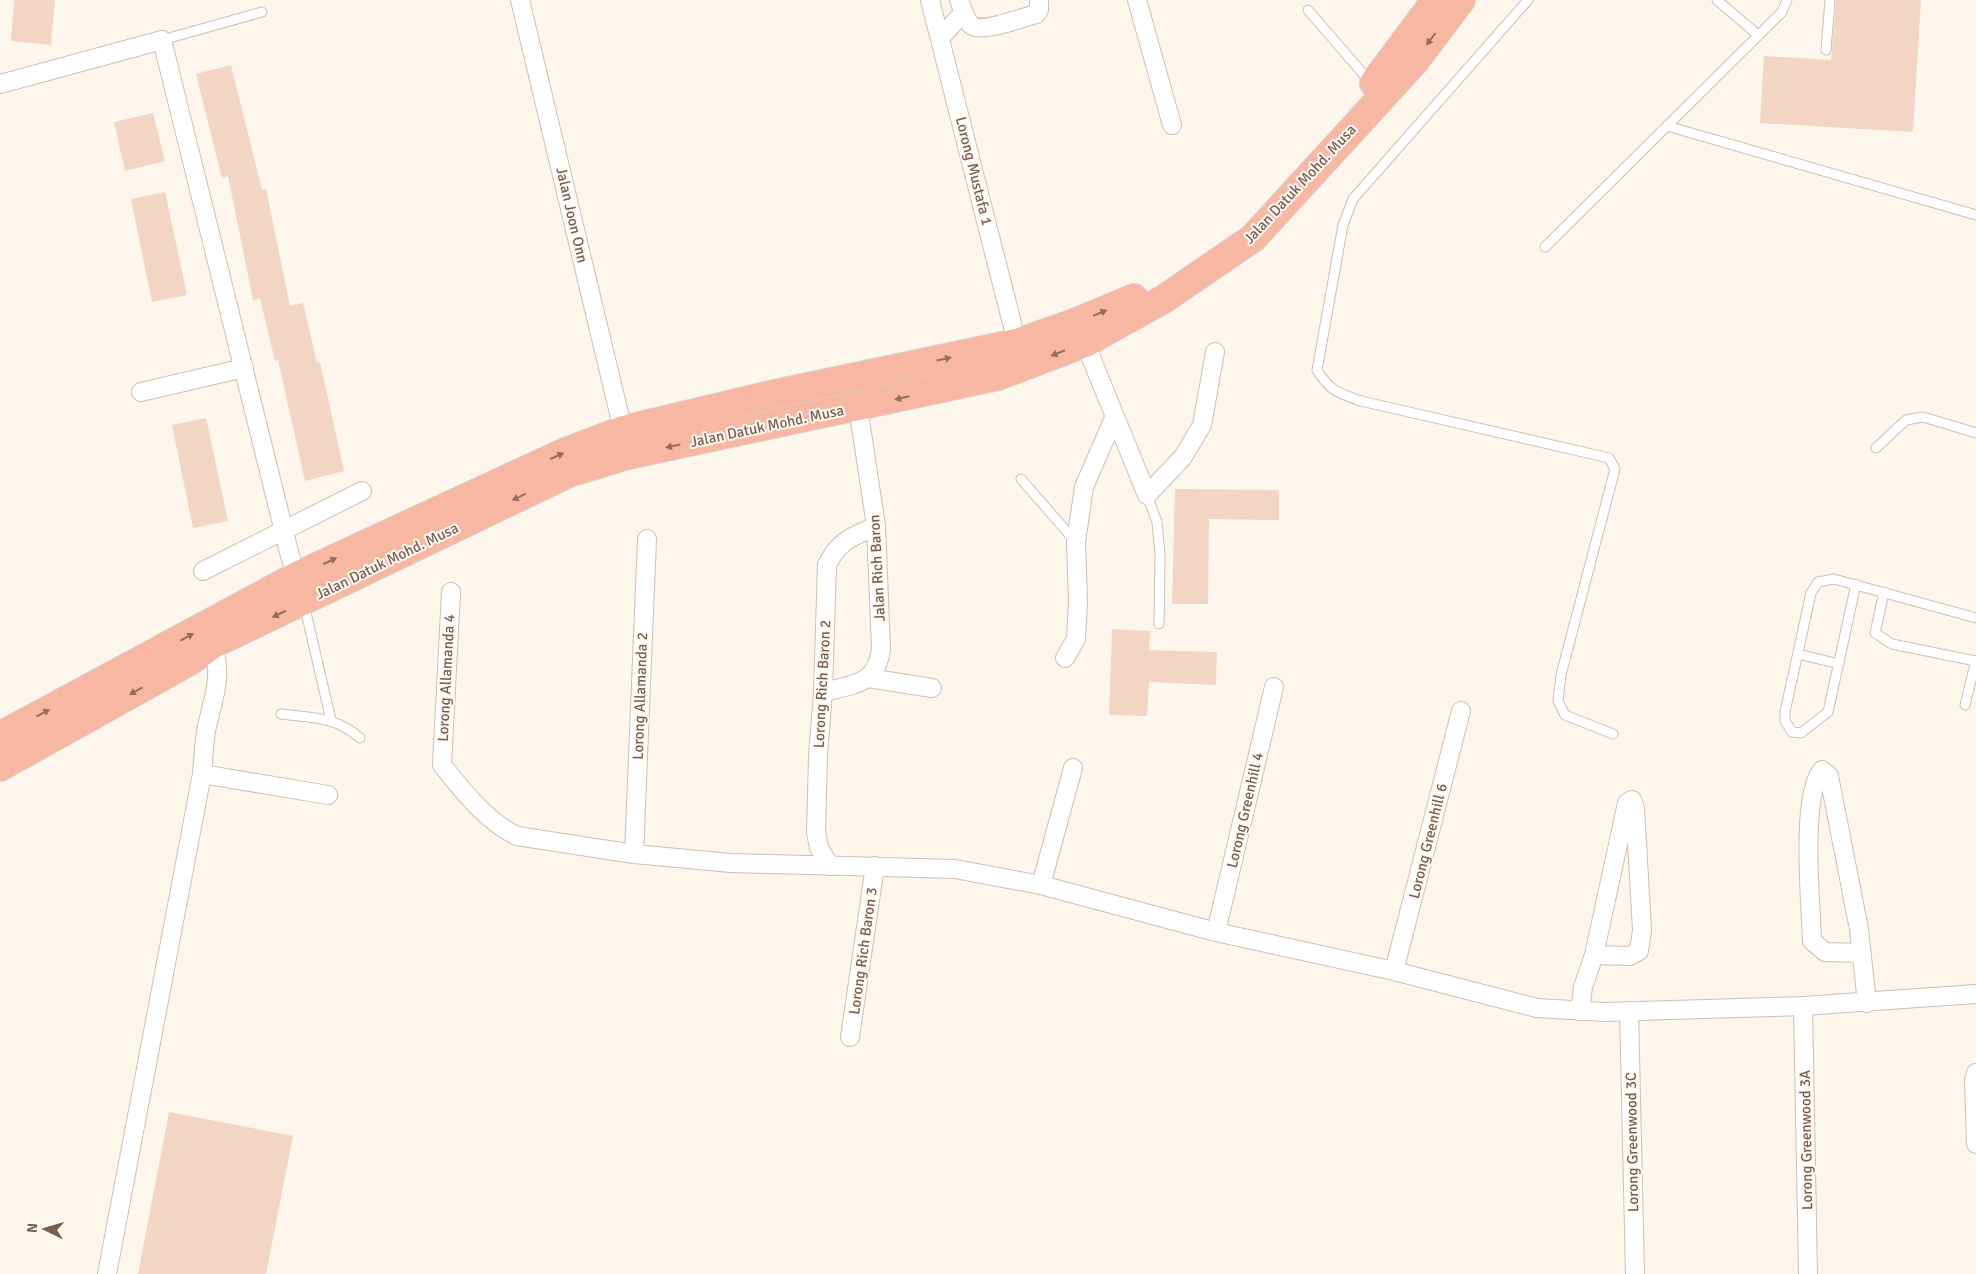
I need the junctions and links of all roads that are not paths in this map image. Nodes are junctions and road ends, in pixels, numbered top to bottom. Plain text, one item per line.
1 (520, 0) edge
2 (930, 0) edge
3 (1039, 0) edge
4 (1137, 0) edge
5 (1436, 0) edge
6 (1461, 0) edge
7 (1528, 0) edge
8 (1717, 0) edge
9 (1787, 0) edge
10 (1830, 0) edge
11 (962, 6) edge
12 (1308, 10) dead end
13 (262, 12) dead end
14 (1758, 35) junction
15 (941, 37) junction
16 (162, 40) junction
17 (1826, 50) dead end
18 (0, 84) edge
19 (1373, 85) junction
20 (1172, 125) dead end
21 (1667, 126) junction
22 (1976, 215) edge
23 (1545, 247) dead end
24 (1017, 343) junction
25 (1085, 343) junction
26 (1214, 352) dead end
27 (244, 368) junction
28 (828, 384) junction
29 (141, 392) dead end
30 (858, 407) junction
31 (1114, 418) junction
32 (623, 430) junction
33 (1976, 432) edge
34 (1876, 448) dead end
35 (1020, 480) dead end
36 (362, 491) dead end
37 (1147, 494) junction
38 (876, 526) junction
39 (285, 532) junction
40 (646, 539) dead end
41 (1076, 542) junction
42 (203, 572) dead end
43 (1856, 584) junction
44 (300, 589) junction
45 (451, 592) dead end
46 (1884, 592) junction
47 (1976, 618) edge
48 (1159, 624) dead end
49 (213, 644) junction
50 (1798, 654) junction
51 (1065, 658) dead end
52 (1976, 661) edge
53 (1838, 664) junction
54 (868, 678) junction
55 (1274, 687) dead end
56 (932, 688) dead end
57 (823, 692) junction
58 (1966, 705) dead end
59 (1460, 711) dead end
60 (281, 714) dead end
61 (331, 720) junction
62 (1613, 734) dead end
63 (0, 736) edge
64 (360, 738) dead end
65 (0, 767) edge
66 (1073, 768) dead end
67 (202, 774) junction
68 (328, 795) dead end
69 (634, 854) junction
70 (830, 866) junction
71 (875, 866) junction
72 (1040, 885) junction
73 (1216, 932) junction
74 (1862, 953) junction
75 (1594, 955) junction
76 (1394, 971) junction
77 (1976, 994) edge
78 (1867, 1003) junction
79 (1803, 1006) junction
80 (1580, 1011) junction
81 (1629, 1011) junction
82 (850, 1037) dead end
83 (1976, 1073) edge
84 (1976, 1144) edge
85 (107, 1274) edge
86 (1635, 1274) edge
87 (1808, 1274) edge

1 - 32 street, Jalan Joon Onn
2 - 15 street, Lorong Mustafa 1
3 - 11 street
4 - 20 street
5 - 19 highway, Jalan Datuk Mohd. Musa
6 -> 25 highway, Jalan Datuk Mohd. Musa
7 - 62 lane
8 - 14 lane
9 - 14 lane
10 - 17 lane
11 - 15 street
12 - 19 lane
13 - 16 lane
14 - 21 lane
15 - 24 street, Lorong Mustafa 1
16 - 18 street
16 - 27 street
24 -> 19 highway, Jalan Datuk Mohd. Musa
21 - 22 lane
21 - 23 lane
28 -> 24 highway, Jalan Datuk Mohd. Musa
25 -> 30 highway, Jalan Datuk Mohd. Musa
25 - 31 street
26 - 37 street
27 - 29 street
27 - 39 street
28 - 30 highway
28 - 32 highway, Jalan Datuk Mohd. Musa
30 - 38 street, Jalan Rich Baron
30 -> 44 highway, Jalan Datuk Mohd. Musa
31 - 37 street
31 - 41 street
44 -> 32 highway, Jalan Datuk Mohd. Musa
33 - 34 lane
35 - 41 lane
36 - 39 street
37 - 48 lane
38 - 54 street, Jalan Rich Baron
38 - 57 street, Lorong Rich Baron 2
39 - 42 street
39 - 44 street
40 - 69 street, Lorong Allamanda 2
41 - 51 street
43 - 46 lane
43 - 50 lane
43 - 53 lane
44 -> 49 highway, Jalan Datuk Mohd. Musa
44 - 61 lane
63 -> 44 highway, Jalan Datuk Mohd. Musa
45 - 69 street, Lorong Allamanda 4
46 - 47 lane
46 - 52 lane
49 -> 65 highway, Jalan Datuk Mohd. Musa
49 - 67 street
50 - 53 lane
50 - 53 lane
52 - 58 lane
54 - 56 street
54 - 57 street
55 - 73 street, Lorong Greenhill 4
57 - 70 street, Lorong Rich Baron 2
59 - 76 street, Lorong Greenhill 6
60 - 61 lane
61 - 64 lane
66 - 72 street
67 - 68 street
67 - 85 street
69 - 70 street
70 - 71 street
71 - 72 street
71 - 82 street, Lorong Rich Baron 3
72 - 73 street
73 - 76 street
74 - 74 street
74 - 78 street
75 - 75 street
75 - 80 street
76 - 80 street
77 - 78 street
78 - 79 street
79 - 81 street
79 - 87 street, Lorong Greenwood 3A
80 - 81 street
81 - 86 street, Lorong Greenwood 3C
83 - 84 street

